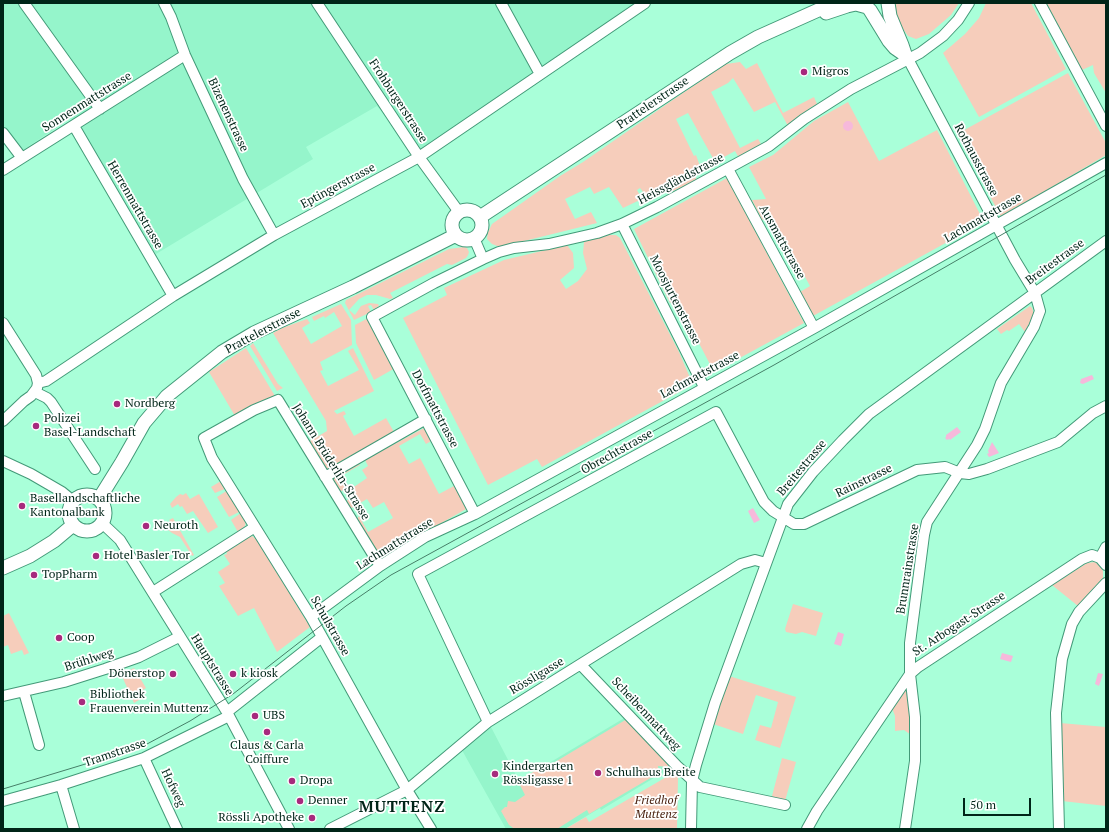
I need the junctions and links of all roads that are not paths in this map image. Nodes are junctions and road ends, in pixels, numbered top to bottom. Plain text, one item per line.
1 (24, 3) edge
2 (164, 3) edge
3 (317, 3) edge
4 (501, 3) edge
5 (645, 3) edge
6 (817, 3) edge
7 (834, 3) edge
8 (888, 3) edge
9 (969, 3) edge
10 (1040, 3) edge
11 (758, 37) junction
12 (185, 55) junction
13 (906, 57) junction
14 (540, 74) junction
15 (100, 109) junction
16 (74, 126) junction
17 (1106, 126) edge
18 (3, 133) edge
19 (419, 157) junction
20 (22, 158) junction
21 (1106, 163) edge
22 (728, 169) junction
23 (3, 170) edge
24 (459, 212) junction
25 (480, 217) junction
26 (622, 224) junction
27 (997, 226) junction
28 (274, 235) junction
29 (456, 235) junction
30 (474, 238) junction
31 (1106, 241) edge
32 (483, 259) junction
33 (1035, 293) junction
34 (173, 296) junction
35 (372, 317) joint
36 (3, 323) edge
37 (814, 328) junction
38 (37, 387) junction
39 (704, 387) junction
40 (1106, 406) edge
41 (426, 419) junction
42 (3, 421) edge
43 (204, 438) joint
44 (3, 461) edge
45 (95, 469) dead end
46 (960, 473) junction
47 (325, 477) junction
48 (99, 499) junction
49 (72, 501) junction
50 (474, 514) junction
51 (783, 517) junction
52 (102, 523) junction
53 (73, 525) junction
54 (255, 527) junction
55 (1106, 547) edge
56 (1103, 561) edge
57 (766, 563) junction
58 (380, 566) junction
59 (3, 568) edge
60 (1106, 583) edge
61 (153, 592) junction
62 (311, 617) junction
63 (180, 637) junction
64 (322, 637) junction
65 (581, 665) junction
66 (910, 674) junction
67 (24, 692) junction
68 (3, 696) edge
69 (228, 714) junction
70 (488, 722) junction
71 (39, 745) dead end
72 (144, 758) junction
73 (692, 781) junction
74 (61, 785) junction
75 (407, 790) junction
76 (3, 802) edge
77 (785, 804) dead end
78 (74, 829) edge
79 (177, 829) edge
80 (289, 829) edge
81 (330, 829) edge
82 (431, 829) edge
83 (691, 829) edge
84 (807, 829) edge
85 (905, 829) edge
86 (1059, 829) edge

1 - 15 street
2 - 12 street, Bizenenstrasse
3 - 19 street, Frohburgerstrasse
4 - 14 street
5 - 14 street, Eptingerstrasse
6 - 11 main road
7 - 11 main road, Prattelerstrasse
8 - 13 main road
9 - 13 street, Heissgländstrasse
10 - 17 street
11 - 13 main road
11 - 25 main road, Prattelerstrasse
12 - 15 street, Sonnenmattstrasse
12 - 28 street, Bizenenstrasse
13 - 22 street, Heissgländstrasse
13 - 27 street, Rothausstrasse
14 - 19 street, Eptingerstrasse
15 - 16 street, Sonnenmattstrasse
16 - 20 street, Sonnenmattstrasse
16 - 34 street, Herrenmattstrasse
18 - 20 street
19 - 24 street, Frohburgerstrasse
19 - 28 street, Eptingerstrasse
20 - 23 street, Sonnenmattstrasse
21 - 27 street, Lachmattstrasse
22 - 26 street, Heissgländstrasse
22 - 37 street, Ausmattstrasse
24 - 25 main road
24 - 29 main road
25 - 30 main road
26 - 32 street, Heissgländstrasse
26 - 39 street, Moosjurtenstrasse
27 - 33 street, Rothausstrasse
27 - 37 street, Lachmattstrasse
28 - 34 street, Eptingerstrasse
29 - 30 main road
29 - 48 main road, Prattelerstrasse
30 - 32 street
31 - 33 street, Breitestrasse
32 - 35 street, Heissgländstrasse
33 - 46 street, Brunnrainstrasse
33 - 51 street, Breitestrasse
34 - 38 street, Eptingerstrasse
35 - 41 street, Dorfmattstrasse
36 - 38 street
37 - 39 street, Lachmattstrasse
38 - 42 street, Eptingerstrasse
38 - 45 street
39 - 50 street, Lachmattstrasse
40 - 46 street
41 - 47 street
41 - 50 street, Dorfmattstrasse
43 - 47 street, Johann Brüderlin-Strasse
43 - 54 street, Schulstrasse
44 - 49 street
46 - 51 street, Rainstrasse
46 - 66 street, Brunnrainstrasse
47 - 58 street, Johann Brüderlin-Strasse
48 - 49 main road
48 - 52 main road
49 - 53 main road
50 - 58 street, Lachmattstrasse
51 - 57 street, Breitestrasse
51 - 70 street, Obrechtstrasse
52 - 53 main road
52 - 61 street, Hauptstrasse
53 - 59 main road
54 - 61 street
54 - 62 street, Schulstrasse
55 - 56 street
56 - 66 street, St. Arbogast-Strasse
57 - 65 street, Rössligasse
57 - 73 street, Breitestrasse
58 - 62 street, Lachmattstrasse
60 - 86 street
61 - 63 street, Hauptstrasse
62 - 64 street, Schulstrasse
63 - 67 street, Brühlweg
63 - 69 street, Hauptstrasse
64 - 69 street, Tramstrasse
64 - 75 street, Schulstrasse
65 - 70 street, Rössligasse
65 - 73 street, Scheibenmattweg
66 - 84 street, St. Arbogast-Strasse
66 - 85 street, Brunnrainstrasse
67 - 68 street, Brühlweg
67 - 71 street
69 - 72 street, Tramstrasse
69 - 80 street, Hauptstrasse
70 - 75 street, Rössligasse
72 - 74 street, Tramstrasse
72 - 79 street, Hofweg
73 - 77 street, Scheibenmattweg
73 - 83 street, Breitestrasse
74 - 76 street, Tramstrasse
74 - 78 street
75 - 81 street, Rössligasse
75 - 82 street, Schulstrasse

